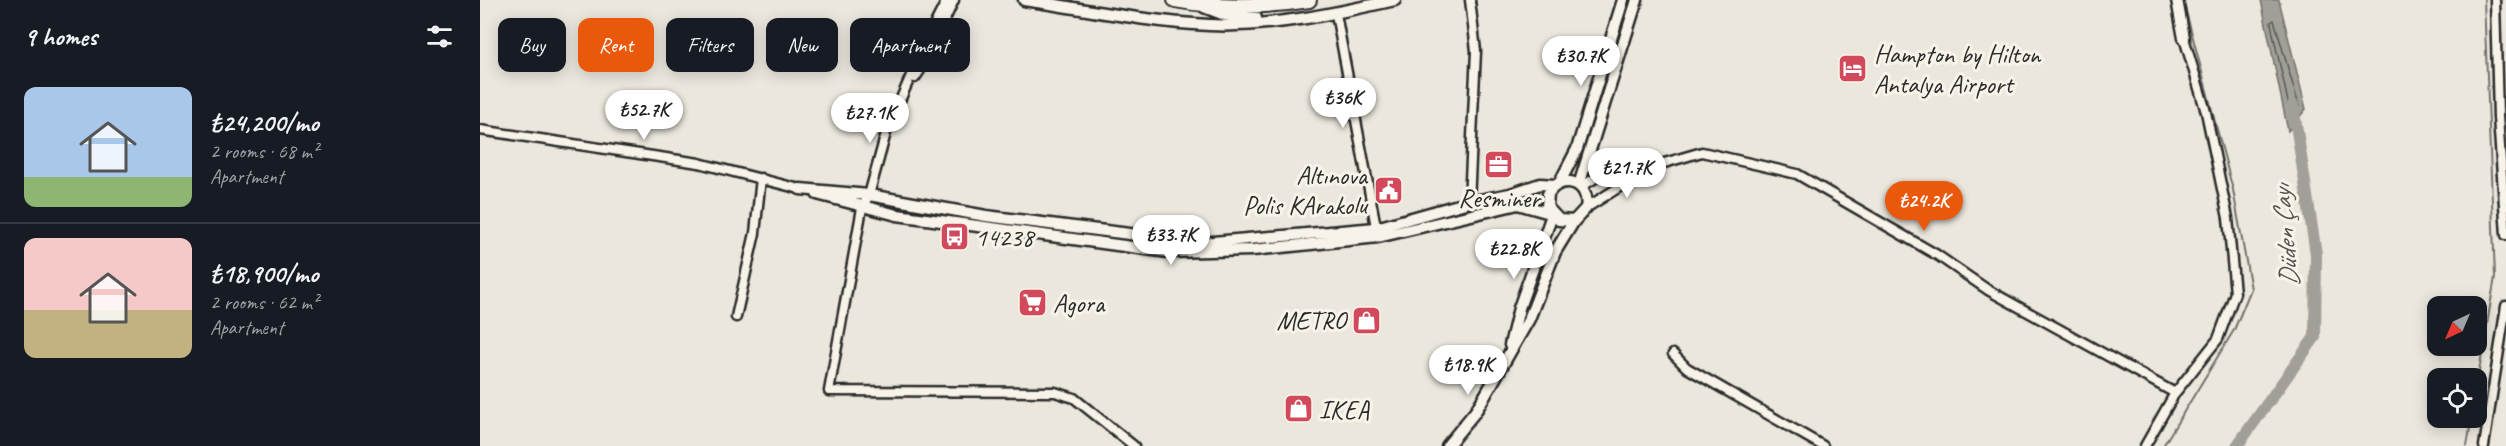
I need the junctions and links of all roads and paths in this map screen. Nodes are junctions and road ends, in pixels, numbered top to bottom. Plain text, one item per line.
1 (947, 0) edge
2 (954, 0) edge
3 (1024, 0) edge
4 (1175, 0) edge
5 (1309, 0) edge
6 (1395, 0) edge
7 (1470, 0) edge
8 (1614, 0) edge
9 (1623, 0) edge
10 (1637, 0) edge
11 (2177, 0) edge
12 (2495, 0) edge
13 (1195, 4) junction
14 (1620, 12) junction
15 (1336, 14) junction
16 (1264, 22) junction
17 (2184, 38) joint
18 (905, 93) junction
19 (480, 130) edge
20 (1654, 166) junction
21 (761, 178) junction
22 (1558, 183) junction
23 (1580, 186) junction
24 (800, 189) junction
25 (868, 195) junction
26 (1469, 202) junction
27 (862, 208) junction
28 (1586, 208) junction
29 (1551, 214) junction
30 (1574, 221) junction
31 (1377, 233) junction
32 (2506, 235) edge
33 (2506, 306) edge
34 (736, 317) dead end
35 (1673, 354) dead end
36 (1506, 357) junction
37 (2175, 393) junction
38 (1134, 446) edge
39 (1447, 446) edge
40 (1823, 446) edge
41 (2145, 446) edge
42 (2484, 446) edge

1 - 18 street
2 - 18 street
3 - 16 street
4 - 13 highway
5 - 13 highway
6 - 15 street
7 - 26 street
8 - 14 street
9 - 14 street
10 - 23 street
11 - 17 street
12 - 32 street
13 - 16 street
14 - 22 street
15 - 16 street
15 - 31 street
17 - 37 street
18 - 25 street
19 - 21 street
20 - 23 street
20 - 28 street
20 - 37 street
21 - 24 street
21 - 34 street
22 - 23 street
22 - 26 street
22 - 29 street
23 - 28 street
24 - 25 street
24 - 27 street
25 - 27 street
25 - 31 street
26 - 31 street
27 - 31 street
27 - 38 street
28 - 30 street
29 - 30 street
29 - 31 street
29 - 36 street
30 - 36 street
33 - 42 street
35 - 40 street
36 - 39 street
37 - 41 street

